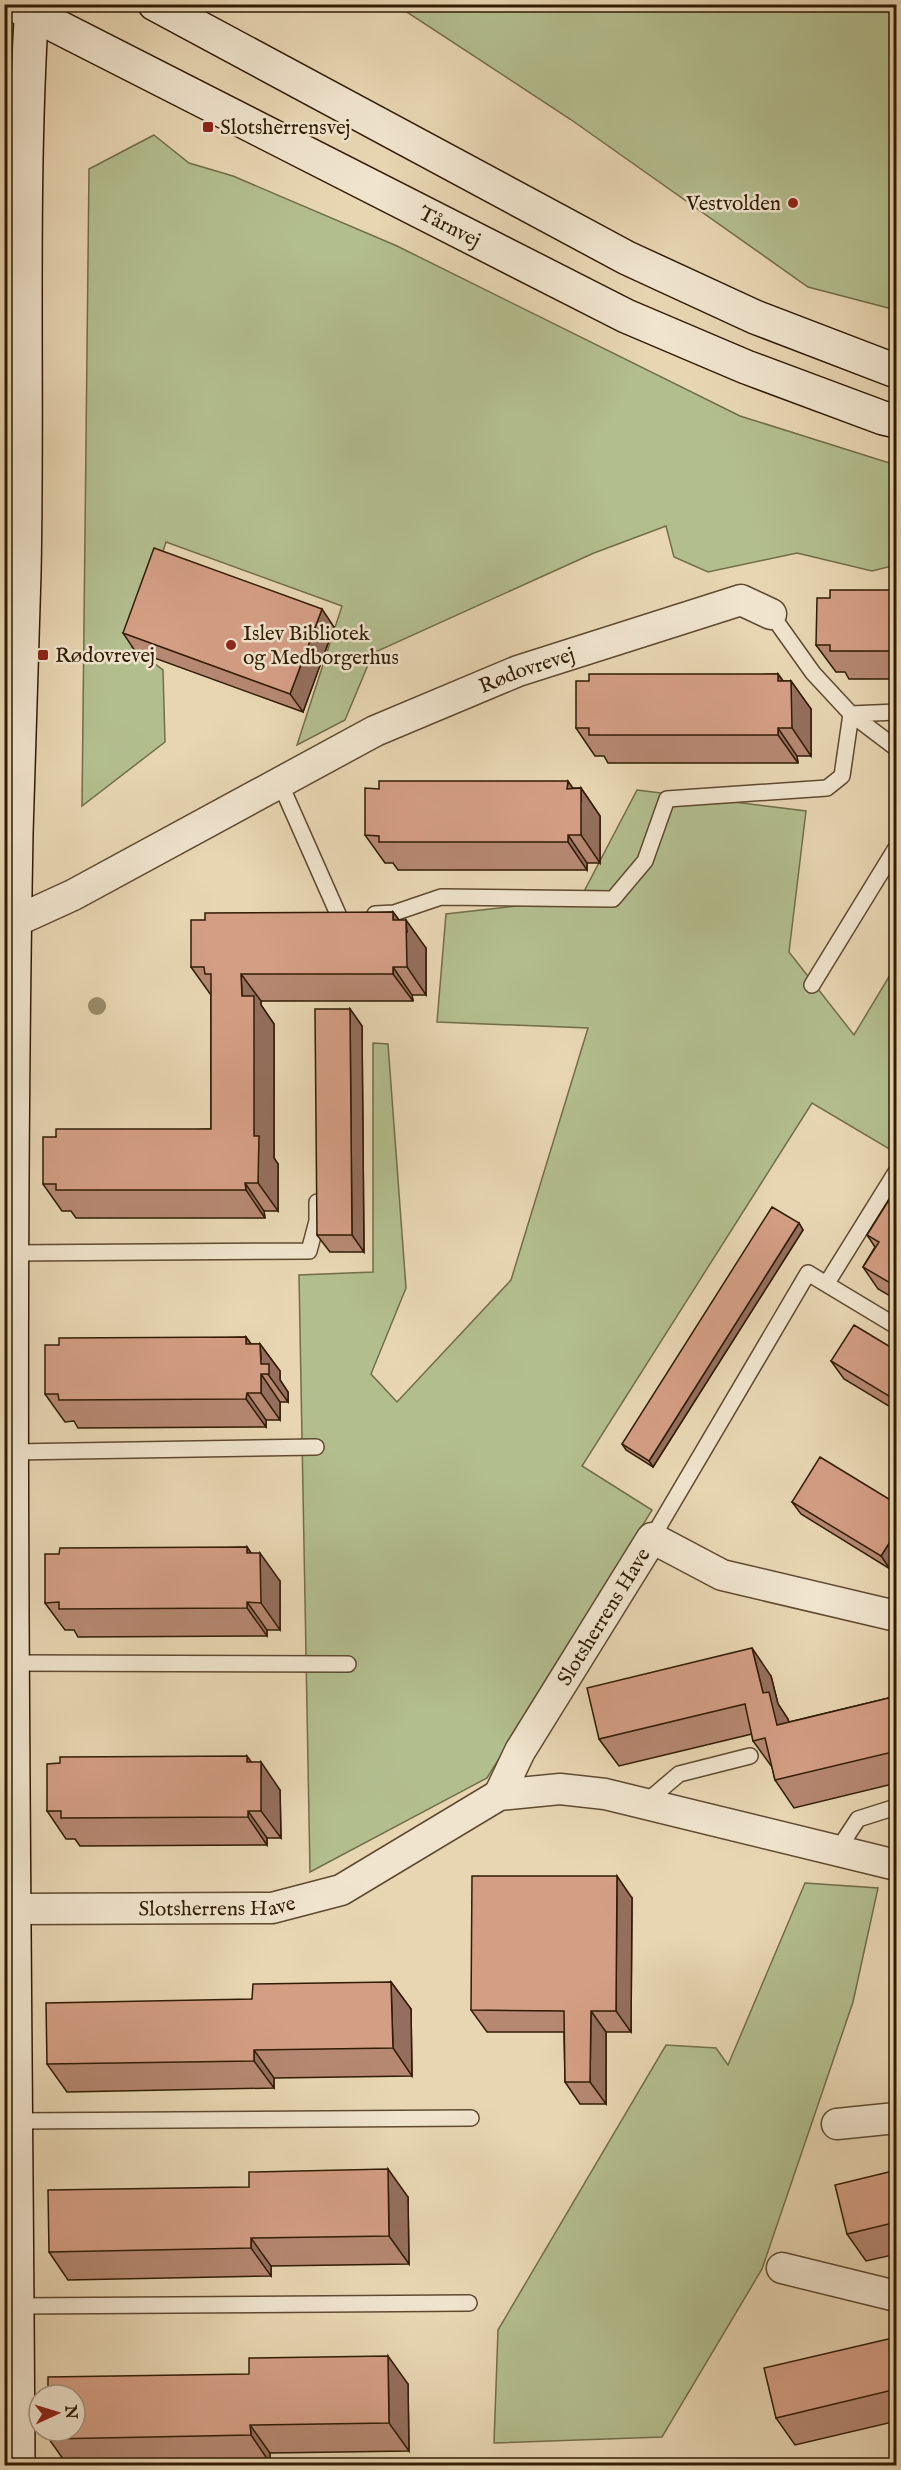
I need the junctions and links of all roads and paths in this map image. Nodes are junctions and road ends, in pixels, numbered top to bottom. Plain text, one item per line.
1 (155, 4) edge
2 (25, 8) edge
3 (897, 371) edge
4 (897, 421) edge
5 (771, 614) joint
6 (897, 712) edge
7 (851, 714) junction
8 (897, 748) edge
9 (280, 783) junction
10 (897, 848) edge
11 (10, 923) edge
12 (812, 985) dead end
13 (897, 1172) edge
14 (317, 1186) edge
15 (13, 1253) junction
16 (827, 1283) junction
17 (897, 1326) edge
18 (316, 1447) dead end
19 (13, 1452) junction
20 (652, 1538) junction
21 (897, 1616) edge
22 (13, 1663) junction
23 (348, 1664) dead end
24 (750, 1756) edge
25 (500, 1795) junction
26 (645, 1803) junction
27 (897, 1807) edge
28 (837, 1851) junction
29 (897, 1865) edge
30 (13, 1909) junction
31 (471, 2118) dead end
32 (897, 2118) edge
33 (15, 2121) junction
34 (837, 2124) dead end
35 (782, 2268) dead end
36 (897, 2296) edge
37 (469, 2303) dead end
38 (16, 2306) junction
39 (18, 2466) edge

1 - 3 street
2 - 4 street, Tårnvej
2 - 11 street
5 - 7 lane
5 - 9 street, Rødovrevej
6 - 7 lane
7 - 8 lane
7 - 9 lane
9 - 11 street, Rødovrevej
10 - 12 lane
11 - 15 street
13 - 16 lane
14 - 15 lane
15 - 19 street
16 - 17 lane
16 - 20 lane
18 - 19 lane
19 - 22 street
20 - 21 street, Slotsherrens Have
20 - 25 street, Slotsherrens Have
22 - 23 lane
22 - 30 street
24 - 26 lane
25 - 26 street, Slotsherrens Have
25 - 30 street, Slotsherrens Have
26 - 28 street, Slotsherrens Have
27 - 28 lane
28 - 29 street, Slotsherrens Have
30 - 33 street
31 - 33 lane
32 - 34 street
33 - 38 street
35 - 36 street
37 - 38 lane
38 - 39 street

